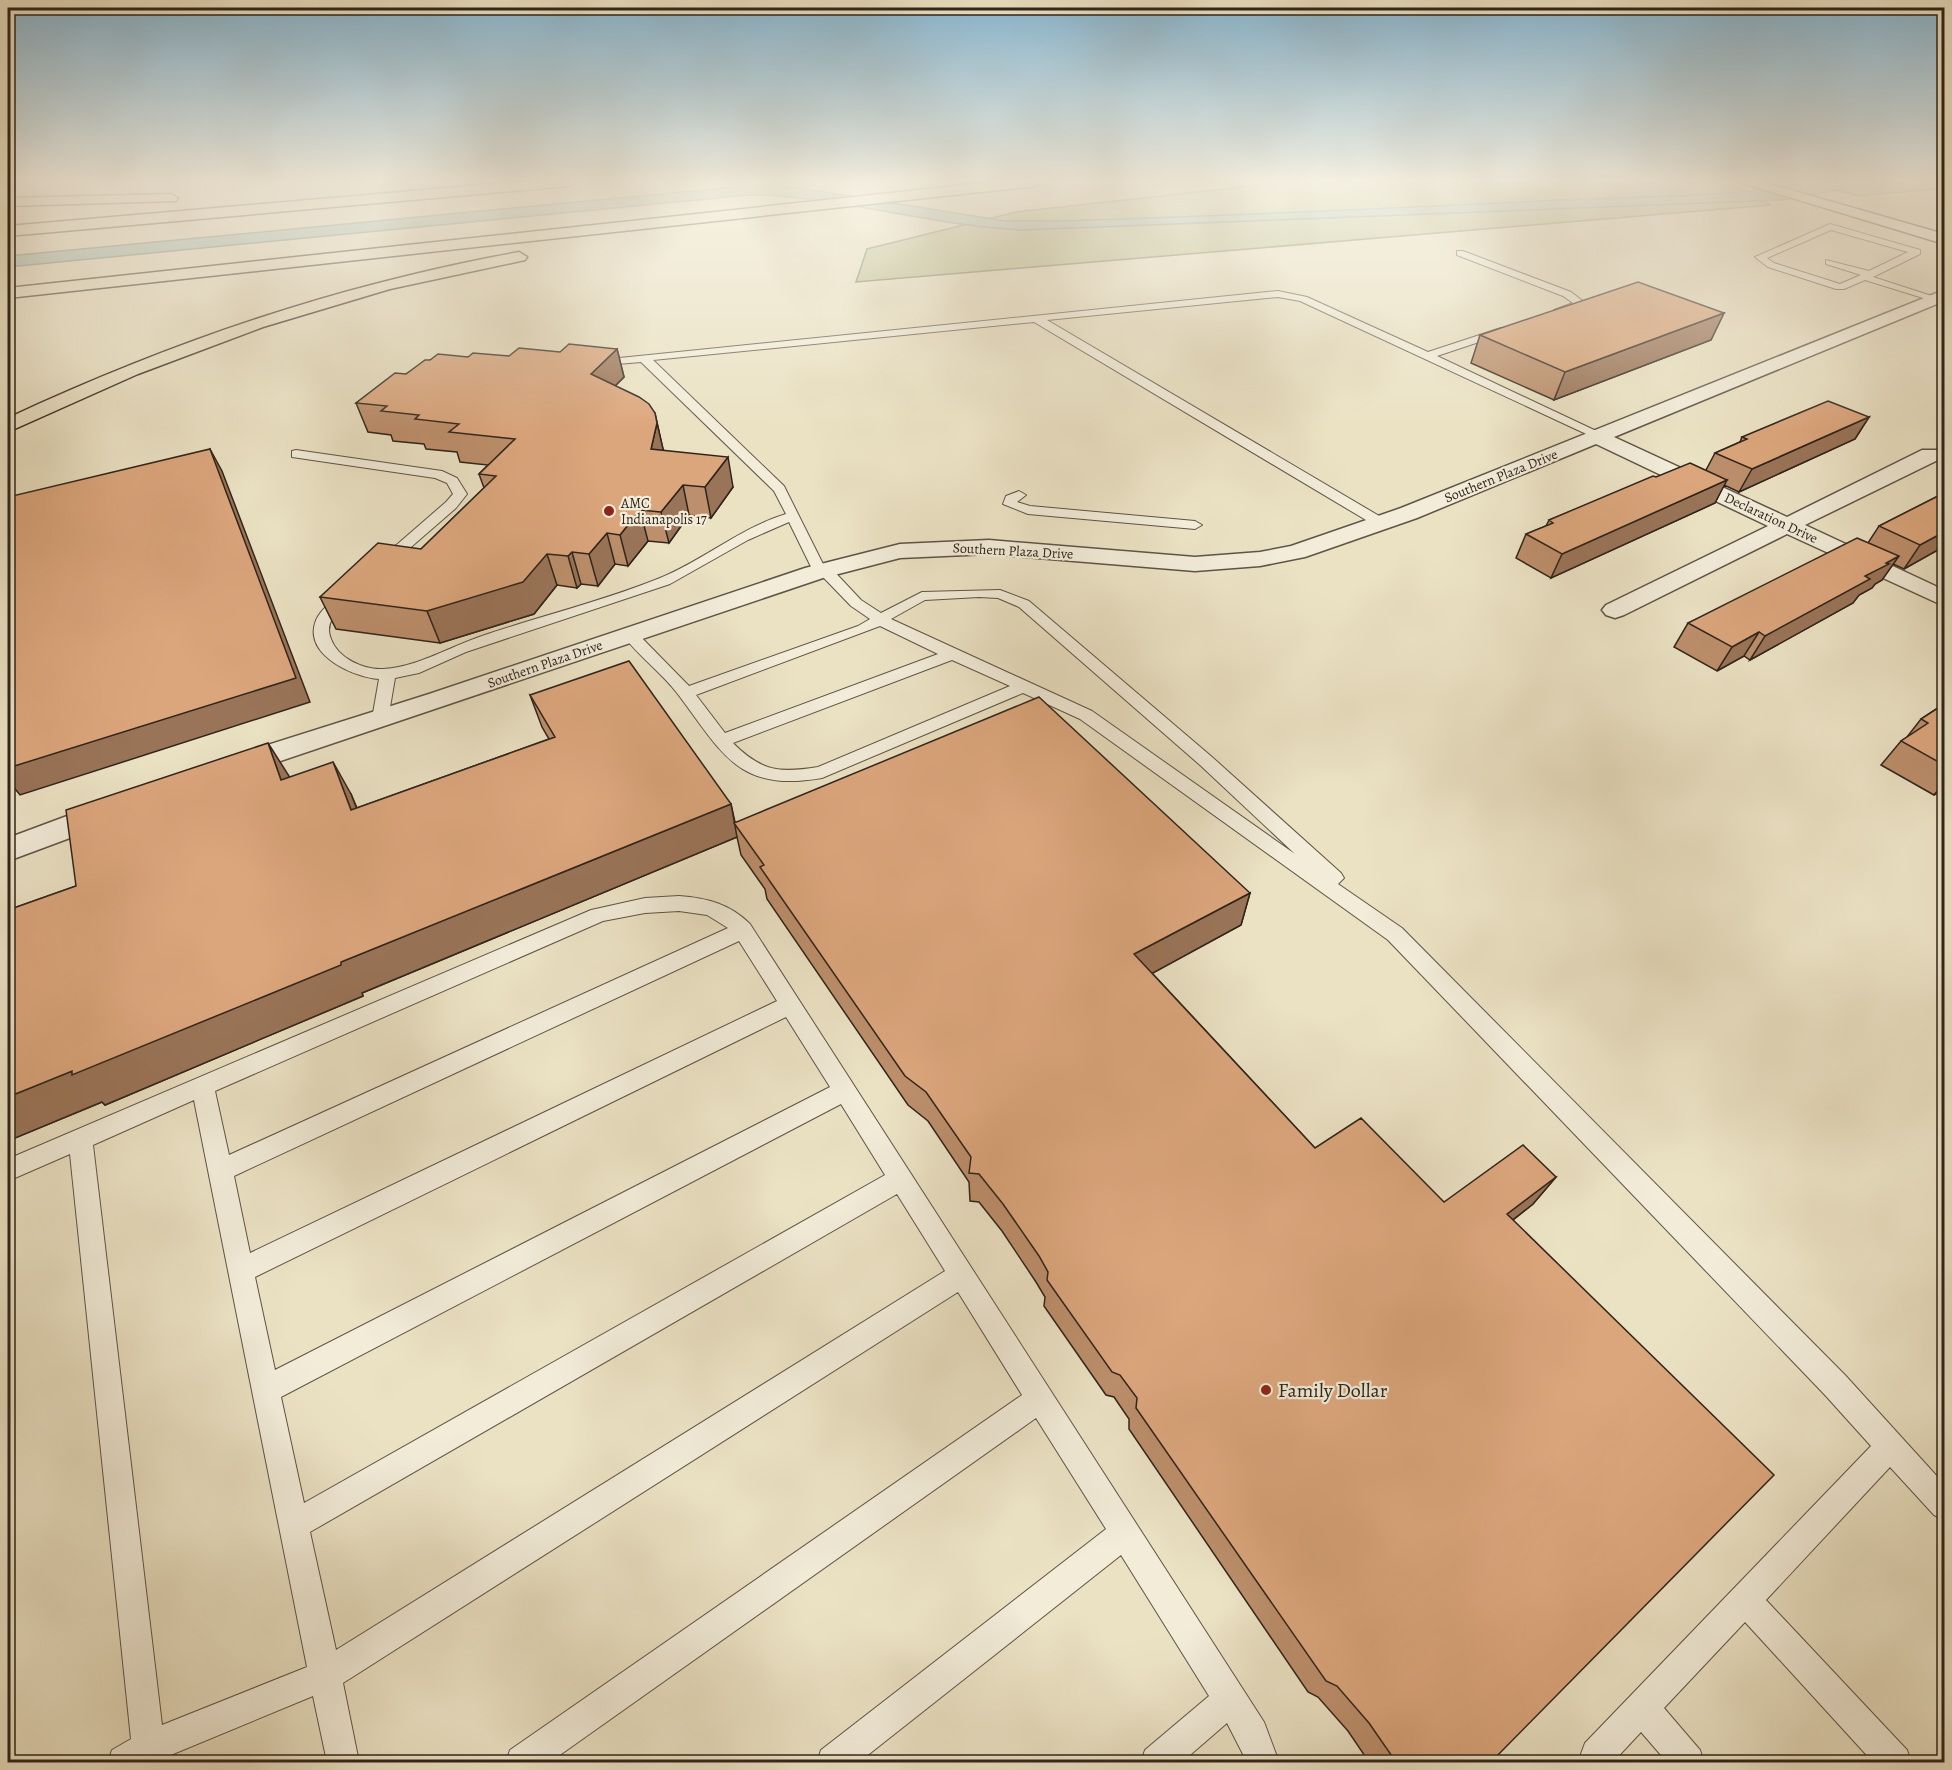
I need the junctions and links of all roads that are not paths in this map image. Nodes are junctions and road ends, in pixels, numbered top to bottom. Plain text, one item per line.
1 (265, 265) edge
2 (480, 265) edge
3 (1490, 265) edge
4 (1771, 265) edge
5 (1837, 265) edge
6 (1891, 265) edge
7 (1813, 269) dead end
8 (1867, 275) junction
9 (1853, 281) junction
10 (8, 293) edge
11 (1940, 297) edge
12 (1545, 316) edge
13 (1035, 318) junction
14 (1513, 327) edge
15 (1427, 356) junction
16 (645, 359) junction
17 (585, 363) edge
18 (8, 426) edge
19 (1599, 437) junction
20 (296, 454) dead end
21 (1930, 455) dead end
22 (1019, 495) dead end
23 (794, 516) junction
24 (1381, 523) junction
25 (1195, 525) dead end
26 (1786, 525) junction
27 (822, 571) junction
28 (374, 572) edge
29 (358, 586) edge
30 (1944, 599) edge
31 (1615, 610) dead end
32 (881, 620) junction
33 (631, 635) junction
34 (952, 654) junction
35 (388, 674) junction
36 (1025, 686) junction
37 (685, 693) junction
38 (380, 719) junction
39 (722, 741) junction
40 (207, 776) edge
41 (132, 802) edge
42 (8, 850) edge
43 (743, 930) junction
44 (1395, 934) junction
45 (790, 1005) junction
46 (203, 1086) junction
47 (845, 1090) junction
48 (80, 1138) junction
49 (8, 1170) edge
50 (220, 1170) junction
51 (900, 1179) junction
52 (241, 1271) junction
53 (961, 1275) junction
54 (266, 1390) junction
55 (1040, 1399) junction
56 (1891, 1446) junction
57 (1944, 1505) edge
58 (294, 1525) junction
59 (1125, 1533) junction
60 (1745, 1600) junction
61 (324, 1676) junction
62 (1230, 1699) junction
63 (1642, 1708) junction
64 (141, 1758) edge
65 (343, 1762) edge
66 (522, 1762) edge
67 (833, 1762) edge
68 (1157, 1762) edge
69 (1263, 1762) edge
70 (1594, 1762) edge
71 (1688, 1762) edge
72 (1895, 1762) edge

1 - 10 highway
2 - 18 highway
3 - 12 lane
4 - 9 lane
5 - 8 lane
6 - 8 lane
7 - 9 lane
8 - 9 lane
8 - 11 lane
11 - 19 street, Southern Plaza Drive
13 - 15 lane
13 - 16 lane
13 - 24 lane
14 - 15 lane
15 - 19 lane
16 - 17 lane
16 - 23 lane
19 - 24 street, Southern Plaza Drive
19 - 26 street, Declaration Drive
20 - 28 lane
21 - 26 street
22 - 25 lane
23 - 27 lane
23 - 35 lane
24 - 27 street, Southern Plaza Drive
26 - 30 street, Declaration Drive
26 - 31 street
27 - 32 lane
27 - 33 street, Southern Plaza Drive
29 - 35 lane
32 - 34 lane
32 - 37 lane
32 - 44 lane
33 - 37 lane
33 - 38 street, Southern Plaza Drive
34 - 36 lane
34 - 39 lane
35 - 38 lane
36 - 39 lane
36 - 44 lane
37 - 39 lane
38 - 40 street, Southern Plaza Drive
41 - 42 street
43 - 45 lane
43 - 46 lane
43 - 50 lane
44 - 56 lane
45 - 47 lane
45 - 52 lane
46 - 48 lane
46 - 50 lane
47 - 51 lane
47 - 54 lane
48 - 49 lane
48 - 64 lane
50 - 52 lane
51 - 53 lane
51 - 58 lane
52 - 54 lane
53 - 55 lane
53 - 61 lane
54 - 58 lane
55 - 59 lane
55 - 66 lane
56 - 57 lane
56 - 60 lane
58 - 61 lane
59 - 62 lane
59 - 67 lane
60 - 63 lane
60 - 72 lane
61 - 64 lane
61 - 65 lane
62 - 68 lane
62 - 69 lane
63 - 70 lane
63 - 71 lane

